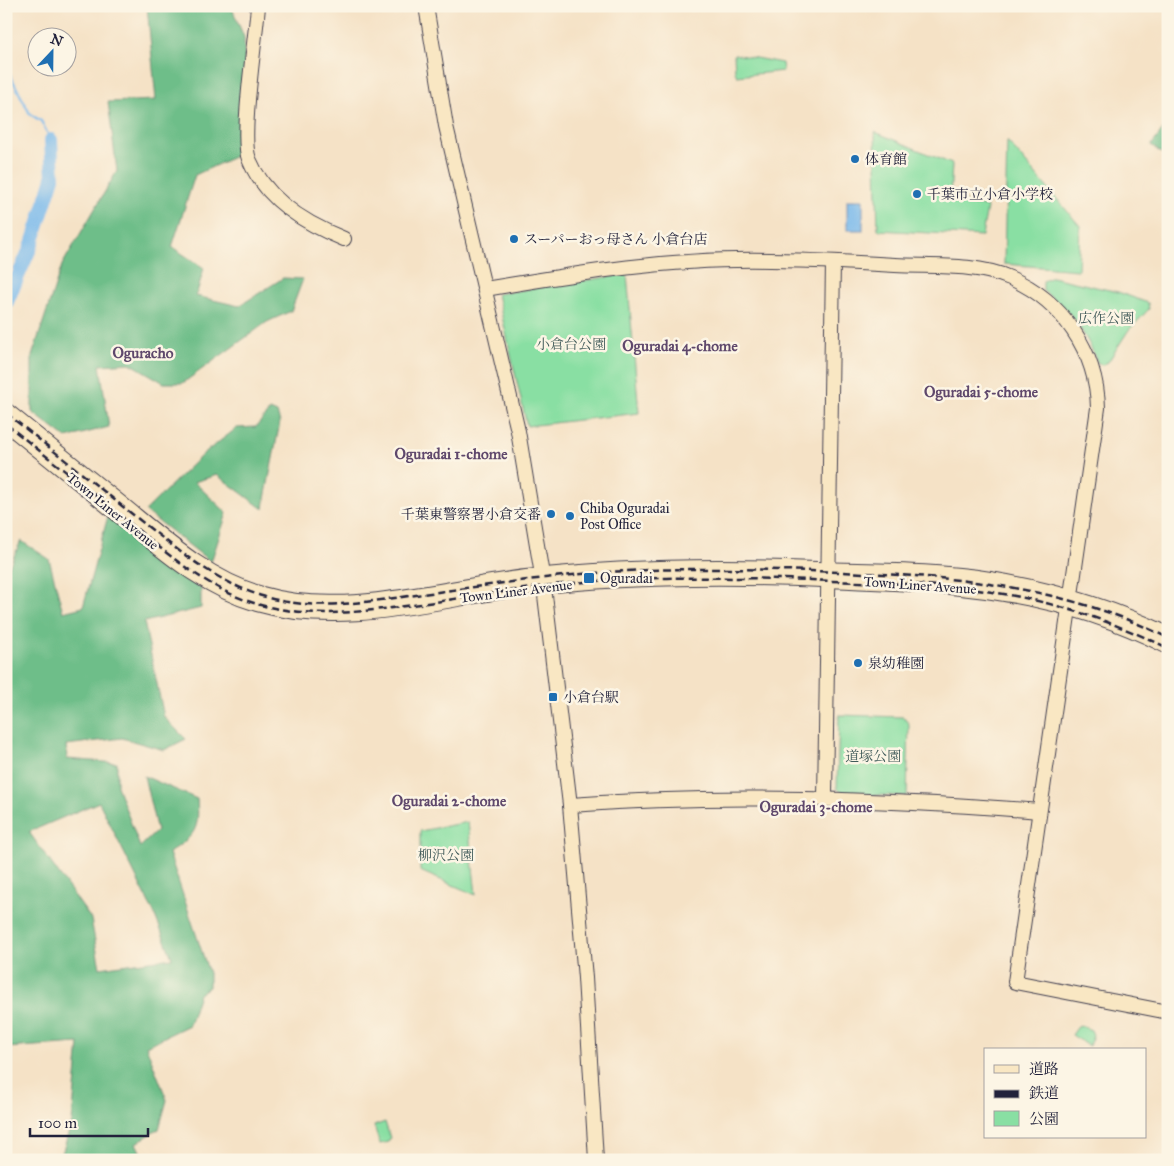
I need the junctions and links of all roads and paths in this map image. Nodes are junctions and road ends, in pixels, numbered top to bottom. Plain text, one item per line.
1 (258, 6) edge
2 (426, 6) edge
3 (344, 239) dead end
4 (833, 262) junction
5 (485, 289) junction
6 (6, 410) edge
7 (6, 424) edge
8 (139, 525) junction
9 (828, 574) junction
10 (543, 581) junction
11 (1070, 603) junction
12 (1168, 634) edge
13 (1168, 647) edge
14 (826, 798) junction
15 (570, 806) junction
16 (1039, 811) junction
17 (1168, 1012) edge
18 (596, 1160) edge

1 - 3 street
2 - 5 street
4 - 5 street
4 - 9 street
4 - 11 street
5 - 10 street
6 - 8 street, Town Liner Avenue
7 - 8 street, Town Liner Avenue
8 - 10 street, Town Liner Avenue
9 - 10 street, Town Liner Avenue
9 - 11 street, Town Liner Avenue
9 - 14 street
10 - 15 street
11 - 12 street, Town Liner Avenue
11 - 13 street, Town Liner Avenue
11 - 16 street
14 - 15 street
14 - 16 street
15 - 18 street
16 - 17 street

